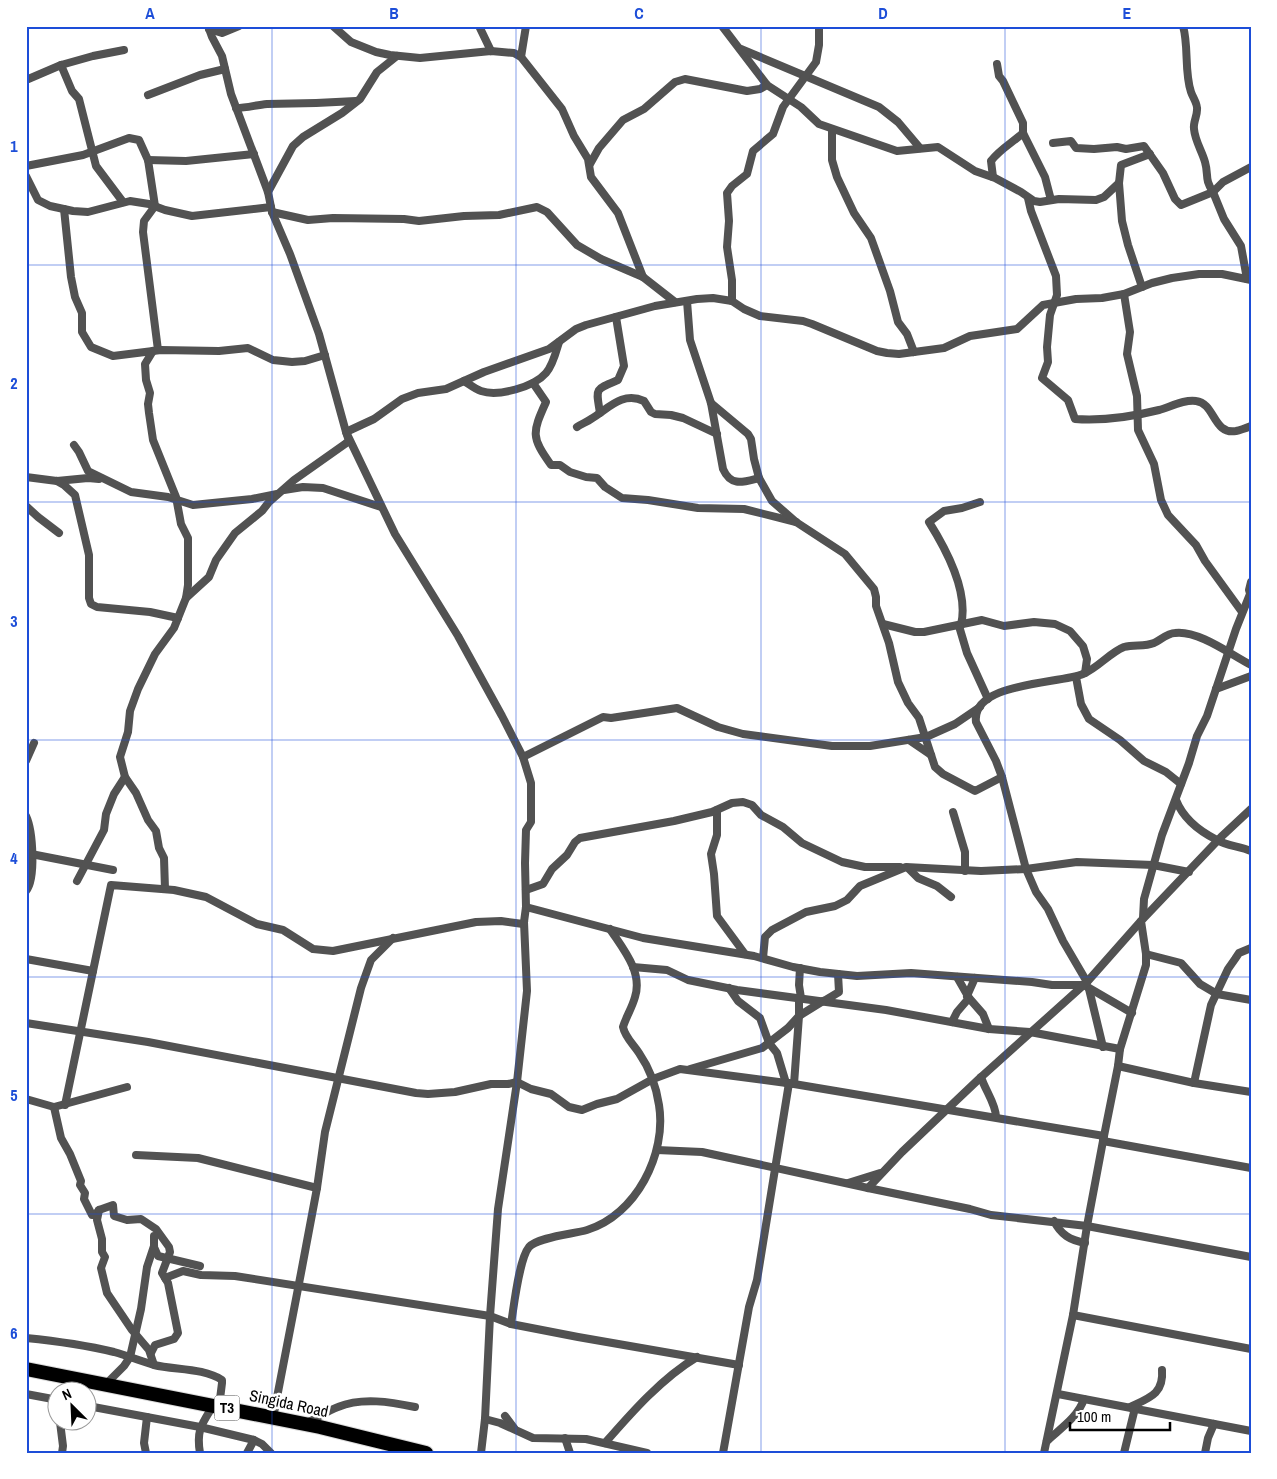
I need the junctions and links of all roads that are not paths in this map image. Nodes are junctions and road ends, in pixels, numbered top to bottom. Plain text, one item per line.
1 (239, 26) edge
2 (333, 26) edge
3 (479, 26) edge
4 (526, 26) edge
5 (722, 26) edge
6 (819, 26) edge
7 (1183, 26) edge
8 (209, 28) edge
9 (739, 48) junction
10 (124, 50) dead end
11 (491, 51) junction
12 (397, 56) junction
13 (521, 57) junction
14 (997, 64) dead end
15 (61, 65) junction
16 (225, 69) junction
17 (805, 76) junction
18 (26, 80) edge
19 (767, 85) junction
20 (148, 95) dead end
21 (788, 98) junction
22 (356, 102) junction
23 (236, 108) junction
24 (832, 130) junction
25 (1023, 133) junction
26 (1054, 143) dead end
27 (920, 148) junction
28 (92, 152) junction
29 (254, 154) junction
30 (1150, 154) junction
31 (148, 160) junction
32 (590, 164) junction
33 (26, 166) edge
34 (1251, 168) edge
35 (26, 176) edge
36 (993, 177) junction
37 (1119, 182) junction
38 (268, 192) junction
39 (1213, 192) junction
40 (1028, 198) junction
41 (1051, 200) junction
42 (123, 202) junction
43 (155, 206) junction
44 (272, 209) junction
45 (64, 210) junction
46 (643, 277) junction
47 (1249, 280) edge
48 (1142, 287) junction
49 (1124, 294) junction
50 (687, 301) junction
51 (732, 301) junction
52 (676, 302) junction
53 (1054, 302) junction
54 (616, 317) junction
55 (560, 342) junction
56 (155, 351) junction
57 (914, 352) junction
58 (325, 354) junction
59 (464, 381) junction
60 (533, 383) junction
61 (711, 403) junction
62 (600, 413) junction
63 (1137, 414) junction
64 (577, 426) dead end
65 (1251, 426) edge
66 (346, 432) junction
67 (717, 434) junction
68 (74, 445) dead end
69 (26, 478) edge
70 (759, 478) junction
71 (102, 479) junction
72 (57, 481) junction
73 (279, 492) junction
74 (176, 500) junction
75 (980, 502) dead end
76 (26, 506) edge
77 (381, 507) junction
78 (796, 522) junction
79 (59, 533) dead end
80 (1251, 582) edge
81 (1250, 596) edge
82 (186, 598) junction
83 (1242, 612) junction
84 (178, 618) junction
85 (882, 624) junction
86 (960, 625) junction
87 (1227, 652) junction
88 (1251, 665) edge
89 (1085, 673) junction
90 (1076, 676) junction
91 (1251, 676) edge
92 (1216, 689) junction
93 (988, 699) junction
94 (980, 707) junction
95 (926, 737) junction
96 (908, 740) junction
97 (34, 743) dead end
98 (931, 755) junction
99 (523, 757) junction
100 (26, 761) edge
101 (125, 777) junction
102 (1002, 777) junction
103 (1181, 784) junction
104 (1176, 800) junction
105 (1251, 809) edge
106 (717, 810) junction
107 (953, 812) dead end
108 (26, 816) edge
109 (1217, 840) junction
110 (1251, 851) edge
111 (29, 854) edge
112 (86, 865) junction
113 (1153, 865) junction
114 (907, 867) junction
115 (1026, 869) junction
116 (113, 870) dead end
117 (965, 871) junction
118 (1188, 872) junction
119 (77, 881) dead end
120 (165, 889) junction
121 (526, 890) junction
122 (26, 891) edge
123 (951, 897) dead end
124 (526, 907) junction
125 (1142, 920) junction
126 (524, 922) junction
127 (610, 929) junction
128 (393, 938) junction
129 (1251, 948) edge
130 (745, 954) junction
131 (1146, 954) junction
132 (763, 958) junction
133 (26, 959) edge
134 (633, 967) junction
135 (800, 968) junction
136 (93, 971) junction
137 (838, 974) junction
138 (852, 975) junction
139 (958, 977) junction
140 (976, 978) junction
141 (1087, 985) junction
142 (729, 988) junction
143 (839, 990) junction
144 (1217, 994) junction
145 (968, 997) junction
146 (800, 998) junction
147 (1251, 1000) edge
148 (823, 1001) junction
149 (1132, 1013) junction
150 (799, 1016) junction
151 (952, 1022) junction
152 (26, 1023) edge
153 (989, 1029) junction
154 (80, 1032) junction
155 (1030, 1032) junction
156 (769, 1043) junction
157 (1103, 1046) junction
158 (1120, 1049) junction
159 (1118, 1066) junction
160 (688, 1070) junction
161 (981, 1077) junction
162 (339, 1079) junction
163 (653, 1079) junction
164 (517, 1082) junction
165 (790, 1083) junction
166 (1194, 1083) junction
167 (127, 1087) dead end
168 (1251, 1092) edge
169 (26, 1099) edge
170 (65, 1105) junction
171 (54, 1107) junction
172 (949, 1109) junction
173 (996, 1117) junction
174 (1103, 1138) junction
175 (657, 1150) junction
176 (136, 1155) dead end
177 (776, 1168) junction
178 (1251, 1168) edge
179 (882, 1172) junction
180 (846, 1183) junction
181 (317, 1188) junction
182 (868, 1188) junction
183 (98, 1210) junction
184 (1054, 1222) junction
185 (1088, 1226) junction
186 (154, 1236) dead end
187 (1085, 1243) junction
188 (154, 1246) junction
189 (1251, 1257) edge
190 (168, 1259) junction
191 (200, 1266) dead end
192 (165, 1278) junction
193 (299, 1285) junction
194 (1073, 1315) junction
195 (490, 1316) junction
196 (511, 1324) junction
197 (136, 1335) junction
198 (26, 1338) edge
199 (1251, 1349) edge
200 (151, 1353) junction
201 (130, 1357) junction
202 (697, 1357) junction
203 (154, 1365) junction
204 (739, 1365) junction
205 (26, 1369) edge
206 (1162, 1370) dead end
207 (105, 1385) junction
208 (26, 1394) edge
209 (1058, 1394) junction
210 (48, 1398) edge
211 (1084, 1399) junction
212 (216, 1406) junction
213 (415, 1407) dead end
214 (1133, 1407) junction
215 (98, 1408) edge
216 (505, 1416) dead end
217 (147, 1417) junction
218 (273, 1418) junction
219 (485, 1419) junction
220 (305, 1424) junction
221 (1214, 1424) junction
222 (200, 1427) junction
223 (515, 1430) junction
224 (1251, 1431) edge
225 (61, 1432) edge
226 (565, 1438) junction
227 (254, 1440) junction
228 (1047, 1441) junction
229 (605, 1443) junction
230 (62, 1453) edge
231 (146, 1453) edge
232 (200, 1453) edge
233 (247, 1453) edge
234 (271, 1453) edge
235 (426, 1453) edge
236 (481, 1453) edge
237 (570, 1453) edge
238 (647, 1453) edge
239 (723, 1453) edge
240 (1044, 1453) edge
241 (1124, 1453) edge
242 (1205, 1453) edge

1 - 8 street
2 - 12 street
3 - 11 street
4 - 13 street
5 - 9 street
6 - 17 street
7 - 39 street
8 - 16 street
9 - 17 street
9 - 19 street
10 - 15 street
11 - 12 street
11 - 13 street
12 - 22 street
13 - 32 street
14 - 25 street
15 - 18 street
15 - 28 street
16 - 20 street
16 - 23 street
17 - 21 street
17 - 27 street
19 - 21 street
19 - 32 street
21 - 24 street
21 - 51 street
22 - 23 street
22 - 38 street
23 - 29 street
24 - 27 street
24 - 57 street
25 - 36 street
25 - 41 street
26 - 30 street
27 - 36 street
28 - 31 street
28 - 33 street
28 - 42 street
29 - 31 street
29 - 38 street
30 - 37 street
30 - 39 street
31 - 43 street
32 - 46 street
34 - 39 street
35 - 45 street
36 - 40 street
37 - 41 street
37 - 48 street
38 - 44 street
39 - 47 street
40 - 41 street
40 - 53 street
42 - 43 street
42 - 45 street
43 - 44 street
43 - 56 street
44 - 46 street
44 - 58 street
45 - 56 street
46 - 52 street
47 - 48 street
48 - 49 street
49 - 53 street
49 - 63 street
50 - 51 street
50 - 52 street
50 - 61 street
51 - 57 street
52 - 54 street
53 - 57 street
53 - 63 street
54 - 55 street
54 - 62 street
55 - 59 street
55 - 60 street
56 - 58 street
56 - 74 street
58 - 66 street
59 - 60 street
59 - 66 street
60 - 78 street
61 - 67 street
61 - 70 street
62 - 64 street
62 - 67 street
63 - 65 street
63 - 83 street
66 - 73 street
66 - 77 street
67 - 70 street
68 - 71 street
69 - 72 street
70 - 78 street
71 - 72 street
71 - 74 street
72 - 84 street
73 - 74 street
73 - 77 street
73 - 82 street
74 - 82 street
75 - 86 street
76 - 79 street
77 - 99 street
78 - 85 street
80 - 81 street
81 - 83 street
82 - 84 street
83 - 87 street
84 - 101 street
85 - 86 street
85 - 95 street
86 - 89 street
86 - 93 street
87 - 88 street
87 - 89 street
87 - 92 street
89 - 90 street
90 - 93 street
90 - 103 street
91 - 92 street
92 - 103 street
93 - 94 street
94 - 95 street
94 - 102 street
95 - 96 street
95 - 98 street
96 - 98 street
96 - 99 street
97 - 100 street
98 - 102 street
99 - 121 street
101 - 112 street
101 - 120 street
102 - 115 street
103 - 104 street
104 - 109 street
104 - 113 street
105 - 109 street
106 - 114 street
106 - 121 street
106 - 130 street
107 - 117 street
108 - 111 street
109 - 110 street
109 - 118 street
111 - 112 street
111 - 122 street
112 - 116 street
112 - 119 street
113 - 115 street
113 - 118 street
113 - 125 street
114 - 117 street
114 - 123 street
114 - 132 street
115 - 117 street
115 - 141 street
118 - 125 street
120 - 128 street
120 - 136 street
121 - 124 street
124 - 126 street
124 - 127 street
125 - 131 street
125 - 141 street
126 - 128 street
126 - 164 street
127 - 130 street
127 - 134 street
128 - 162 street
129 - 144 street
130 - 132 street
131 - 144 street
131 - 149 street
132 - 135 street
133 - 136 street
134 - 142 street
134 - 163 street
135 - 137 street
135 - 146 street
136 - 154 street
137 - 138 street
137 - 143 street
138 - 139 street
138 - 143 street
139 - 140 street
139 - 145 street
140 - 141 street
140 - 145 street
141 - 149 street
141 - 155 street
141 - 157 street
142 - 146 street
142 - 156 street
143 - 148 street
144 - 147 street
144 - 166 street
145 - 151 street
145 - 153 street
146 - 148 street
146 - 150 street
148 - 150 street
148 - 151 street
149 - 158 street
150 - 156 street
150 - 165 street
151 - 153 street
152 - 154 street
153 - 155 street
154 - 162 street
154 - 170 street
155 - 157 street
155 - 161 street
156 - 160 street
156 - 165 street
157 - 158 street
158 - 159 street
159 - 166 street
159 - 174 street
160 - 163 street
160 - 165 street
161 - 172 street
161 - 173 street
162 - 164 street
162 - 181 street
163 - 164 street
163 - 175 street
164 - 195 street
165 - 172 street
165 - 177 street
166 - 168 street
167 - 170 street
169 - 171 street
170 - 171 street
171 - 183 street
172 - 173 street
172 - 179 street
173 - 174 street
174 - 178 street
174 - 185 street
175 - 177 street
175 - 196 street
176 - 181 street
177 - 180 street
177 - 204 street
179 - 180 street
179 - 182 street
180 - 182 street
181 - 193 street
182 - 184 street
183 - 190 street
183 - 197 street
184 - 185 street
184 - 187 street
185 - 187 street
185 - 189 street
186 - 188 street
187 - 194 street
188 - 190 street
188 - 197 street
190 - 191 street
190 - 192 street
192 - 193 street
192 - 200 street
193 - 195 street
193 - 218 street
194 - 199 street
194 - 209 street
195 - 196 street
195 - 219 street
196 - 202 street
197 - 200 street
197 - 201 street
198 - 201 street
200 - 203 street
201 - 203 street
201 - 207 street
202 - 204 street
202 - 229 street
203 - 212 street
204 - 239 street
205 - 207 highway, Singida Road / T3
206 - 214 street
207 - 212 highway, Singida Road / T3
208 - 210 street
209 - 211 street
209 - 228 street
211 - 214 street
211 - 228 street
212 - 218 highway, Singida Road / T3
212 - 222 street
213 - 220 street
214 - 221 street
214 - 241 street
215 - 217 street
216 - 223 street
217 - 222 street
217 - 231 street
218 - 220 highway, Singida Road / T3
219 - 223 street
219 - 236 street
220 - 235 highway, Singida Road / T3
221 - 224 street
221 - 242 street
222 - 227 street
222 - 232 street
223 - 226 street
225 - 230 street
226 - 229 street
226 - 237 street
227 - 233 street
227 - 234 street
228 - 240 street
229 - 238 street

